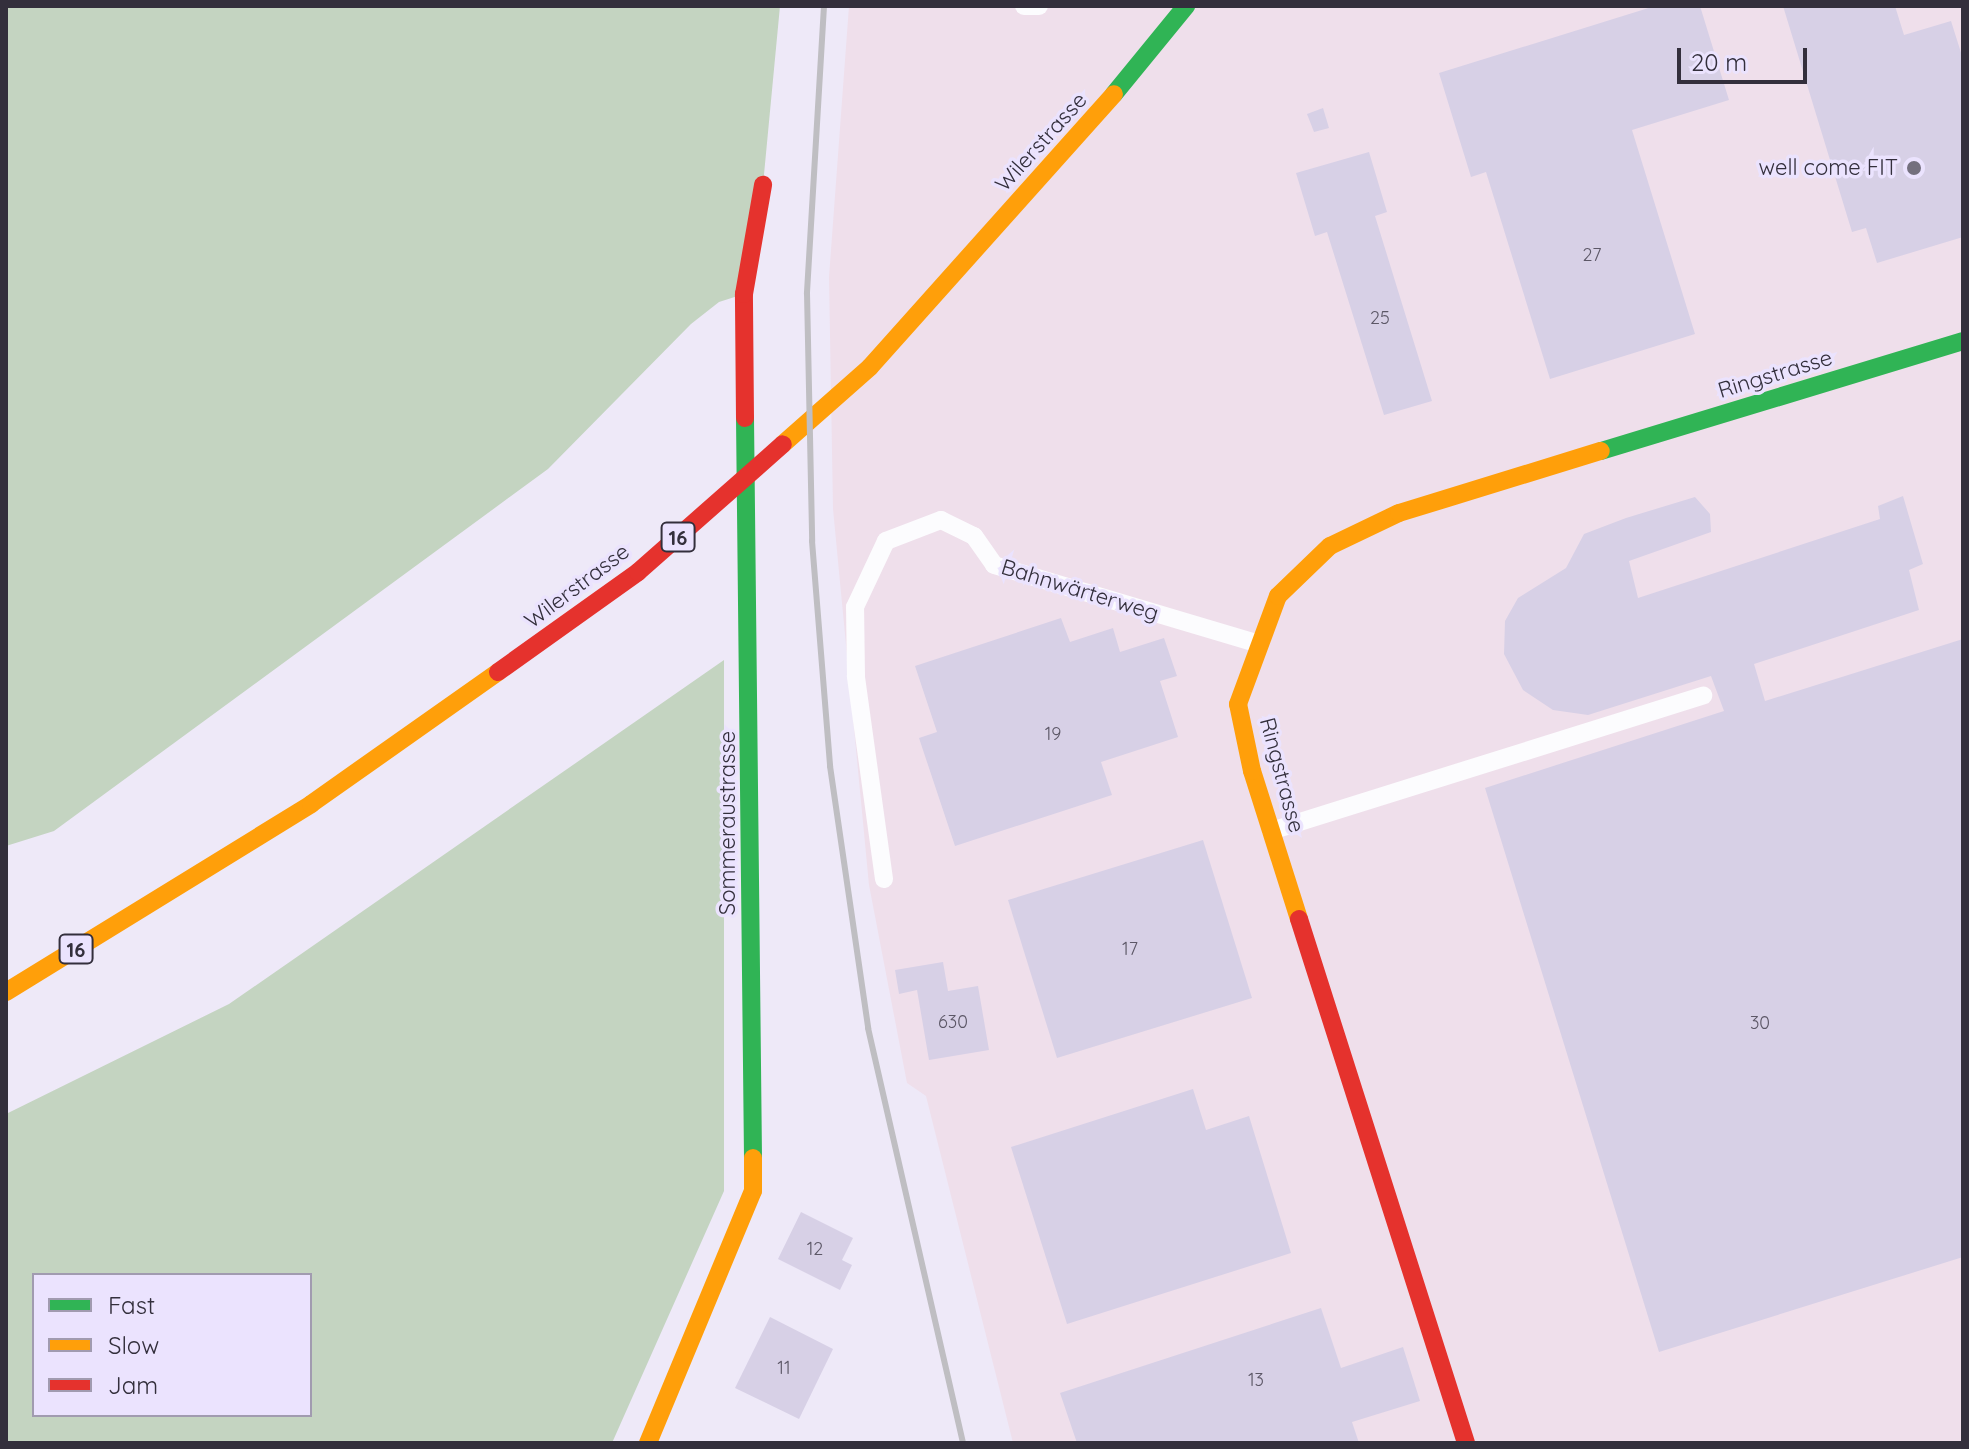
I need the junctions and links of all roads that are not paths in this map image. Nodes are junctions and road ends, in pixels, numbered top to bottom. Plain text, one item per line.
1 (1024, 6) edge
2 (1039, 6) edge
3 (1186, 6) edge
4 (763, 185) dead end
5 (1963, 341) edge
6 (1256, 643) junction
7 (1703, 696) dead end
8 (1271, 831) junction
9 (884, 879) dead end
10 (6, 992) edge
11 (648, 1443) edge
12 (1466, 1443) edge

1 - 2 lane
3 - 10 street, Wilerstrasse / 16
4 - 11 street, Sommeraustrasse
5 - 6 street, Ringstrasse
6 - 8 street, Ringstrasse
6 - 9 lane, Bahnwärterweg
7 - 8 lane
8 - 12 street, Ringstrasse

